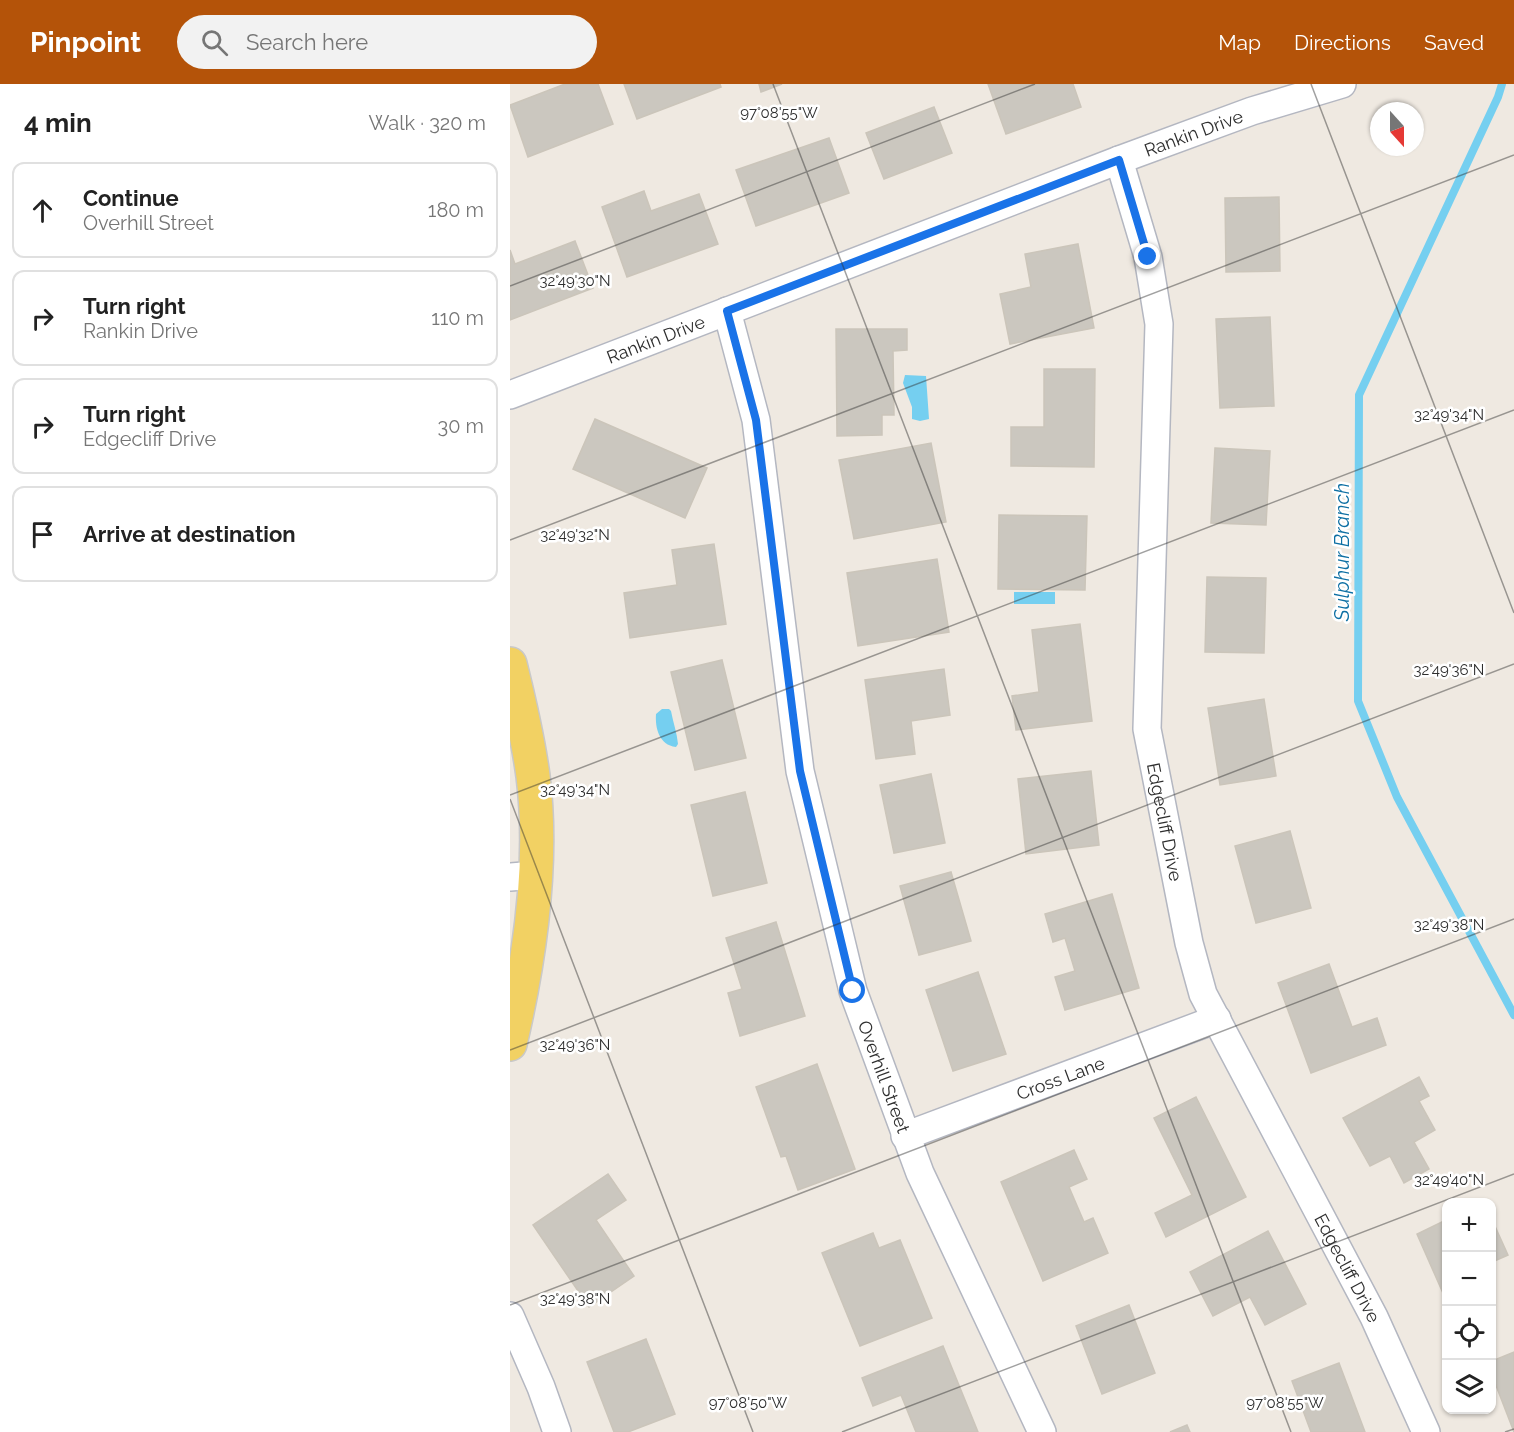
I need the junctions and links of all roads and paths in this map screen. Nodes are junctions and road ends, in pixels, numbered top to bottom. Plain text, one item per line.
1 (1342, 84) edge
2 (1119, 160) junction
3 (727, 311) junction
4 (510, 395) edge
5 (512, 679) edge
6 (522, 876) edge
7 (1217, 1019) junction
8 (510, 1044) edge
9 (905, 1136) junction
10 (510, 1316) edge
11 (557, 1432) edge
12 (1042, 1432) edge
13 (1426, 1432) edge

1 - 2 street, Rankin Drive
2 - 3 street, Rankin Drive
2 - 7 street, Edgecliff Drive
3 - 4 street, Rankin Drive
3 - 9 street, Overhill Street
5 - 6 main road
6 - 8 main road
7 - 9 street, Cross Lane
7 - 13 street, Edgecliff Drive
9 - 12 street, Overhill Street
10 - 11 street

